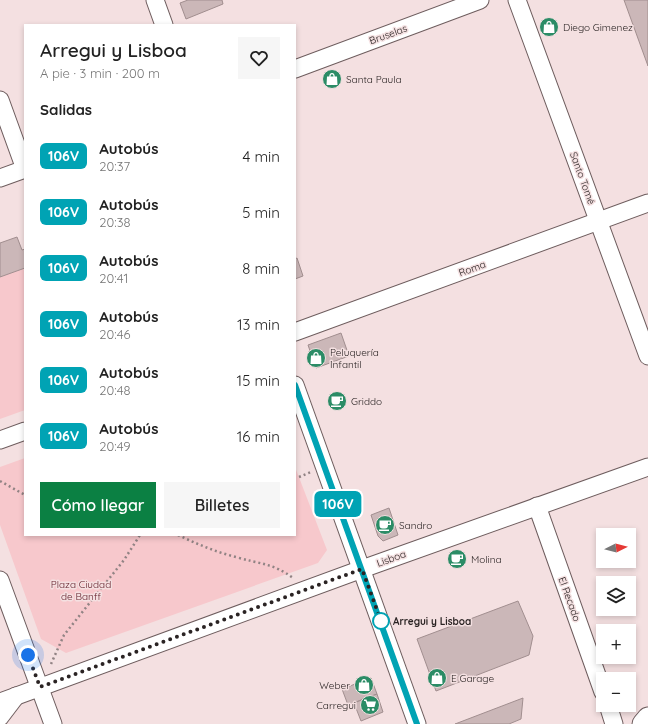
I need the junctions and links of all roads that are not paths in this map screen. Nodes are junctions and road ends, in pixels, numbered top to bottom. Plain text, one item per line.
1 (154, 0) edge
2 (480, 0) edge
3 (517, 0) edge
4 (164, 24) edge
5 (296, 69) edge
6 (0, 100) edge
7 (24, 166) edge
8 (24, 169) edge
9 (0, 178) edge
10 (648, 203) edge
11 (600, 221) junction
12 (296, 332) edge
13 (648, 356) edge
14 (296, 388) edge
15 (24, 431) edge
16 (0, 440) edge
17 (648, 467) edge
18 (537, 506) junction
19 (362, 569) junction
20 (0, 580) edge
21 (596, 672) edge
22 (40, 687) junction
23 (16, 696) junction
24 (0, 702) edge
25 (610, 712) edge
26 (0, 717) edge
27 (648, 718) edge
28 (53, 724) edge
29 (417, 724) edge
30 (614, 724) edge
31 (643, 724) edge

1 - 4 street
2 - 5 street, Bruselas
3 - 11 street, Santo Tomé
6 - 7 street
8 - 9 street
10 - 11 street, Roma
11 - 12 street, Roma
11 - 13 street, Santo Tomé
14 - 19 street
15 - 16 street
17 - 18 street, Lisboa
18 - 19 street, Lisboa
18 - 21 street, El Recado
19 - 22 street, Lisboa
19 - 29 street
20 - 22 street
22 - 23 street, Lisboa
22 - 28 street
23 - 24 street, Lisboa
23 - 26 street
25 - 30 street
27 - 31 street

